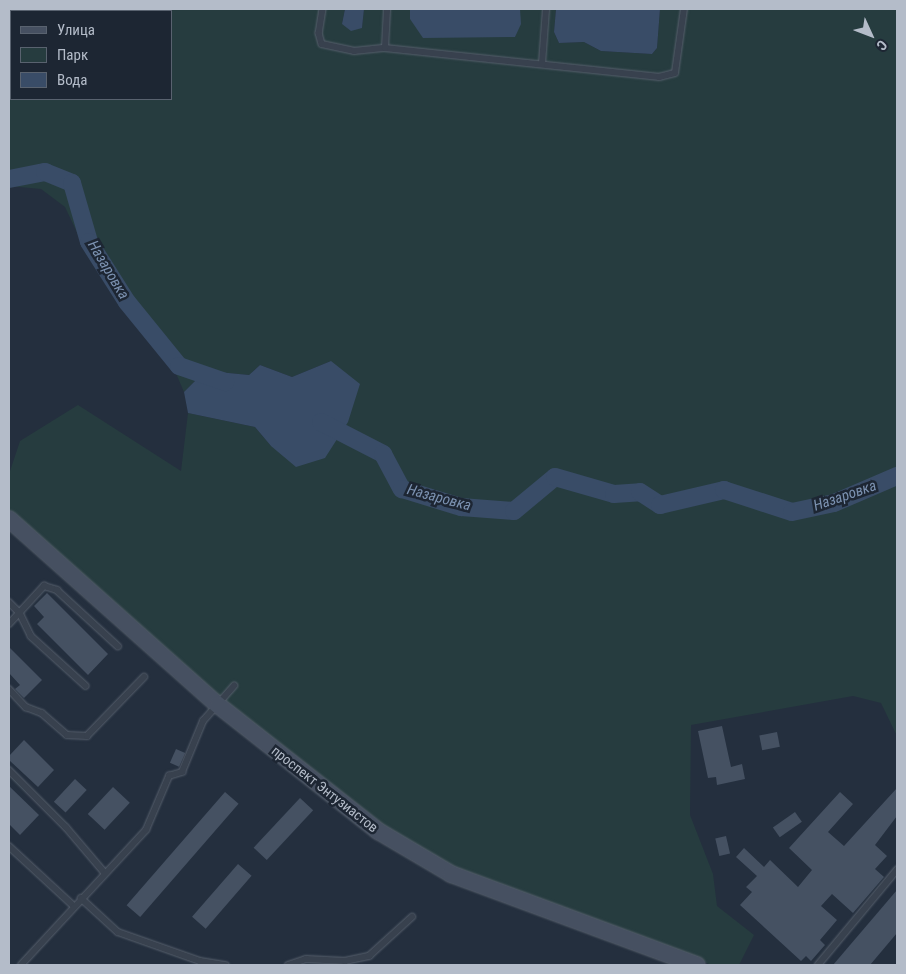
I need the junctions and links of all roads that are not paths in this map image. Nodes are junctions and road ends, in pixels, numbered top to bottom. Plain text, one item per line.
1 (323, 9) edge
2 (387, 9) edge
3 (546, 9) edge
4 (684, 9) edge
5 (385, 48) junction
6 (542, 64) junction
7 (9, 519) edge
8 (9, 602) edge
9 (20, 613) junction
10 (9, 624) edge
11 (118, 646) dead end
12 (144, 677) dead end
13 (86, 686) dead end
14 (234, 686) dead end
15 (9, 689) edge
16 (218, 705) junction
17 (9, 770) edge
18 (9, 846) edge
19 (897, 870) edge
20 (105, 873) junction
21 (81, 898) junction
22 (74, 906) junction
23 (412, 917) dead end
24 (21, 965) edge
25 (226, 965) edge
26 (288, 965) edge
27 (697, 965) edge
28 (818, 965) edge

1 - 5 lane
2 - 5 lane
3 - 6 lane
4 - 6 lane
5 - 6 lane
7 - 16 street, проспект Энтузиастов
8 - 9 lane
9 - 10 lane
9 - 11 lane
9 - 13 lane
12 - 15 lane
14 - 16 lane
16 - 20 lane
16 - 27 street, проспект Энтузиастов
17 - 20 lane
18 - 22 lane
19 - 28 lane
20 - 21 lane
21 - 22 lane
21 - 25 lane
22 - 24 lane
23 - 26 lane

